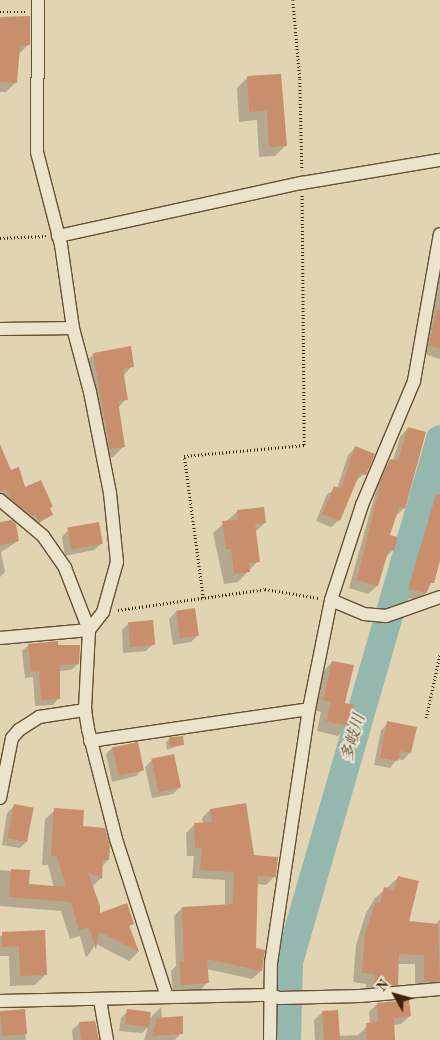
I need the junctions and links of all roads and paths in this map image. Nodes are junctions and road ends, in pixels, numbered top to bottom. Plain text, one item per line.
1 (293, 0) edge
2 (39, 6) edge
3 (0, 12) edge
4 (440, 160) edge
5 (302, 183) junction
6 (440, 234) edge
7 (58, 236) junction
8 (0, 238) edge
9 (73, 328) junction
10 (0, 329) edge
11 (0, 500) edge
12 (440, 597) edge
13 (203, 598) junction
14 (331, 600) junction
15 (103, 612) junction
16 (89, 630) junction
17 (0, 638) edge
18 (440, 653) edge
19 (309, 709) junction
20 (85, 710) junction
21 (426, 718) dead end
22 (6, 738) edge
23 (90, 741) junction
24 (0, 798) edge
25 (440, 990) edge
26 (270, 995) junction
27 (167, 997) junction
28 (100, 1000) junction
29 (0, 1001) edge
30 (107, 1040) edge
31 (270, 1040) edge

1 - 5 path
2 - 3 path
2 - 7 street
4 - 5 street
5 - 7 street
5 - 13 path
6 - 14 street
7 - 8 path
7 - 9 street
9 - 10 street
9 - 15 street
11 - 16 street
12 - 14 street
13 - 14 path
13 - 15 path
14 - 19 street
15 - 16 street
16 - 17 street
16 - 20 street
18 - 21 path
19 - 23 street
19 - 26 street
20 - 22 street
20 - 23 street
22 - 24 street
23 - 27 street
25 - 26 street
26 - 27 street
26 - 31 street
27 - 28 street
28 - 29 street
28 - 30 street

